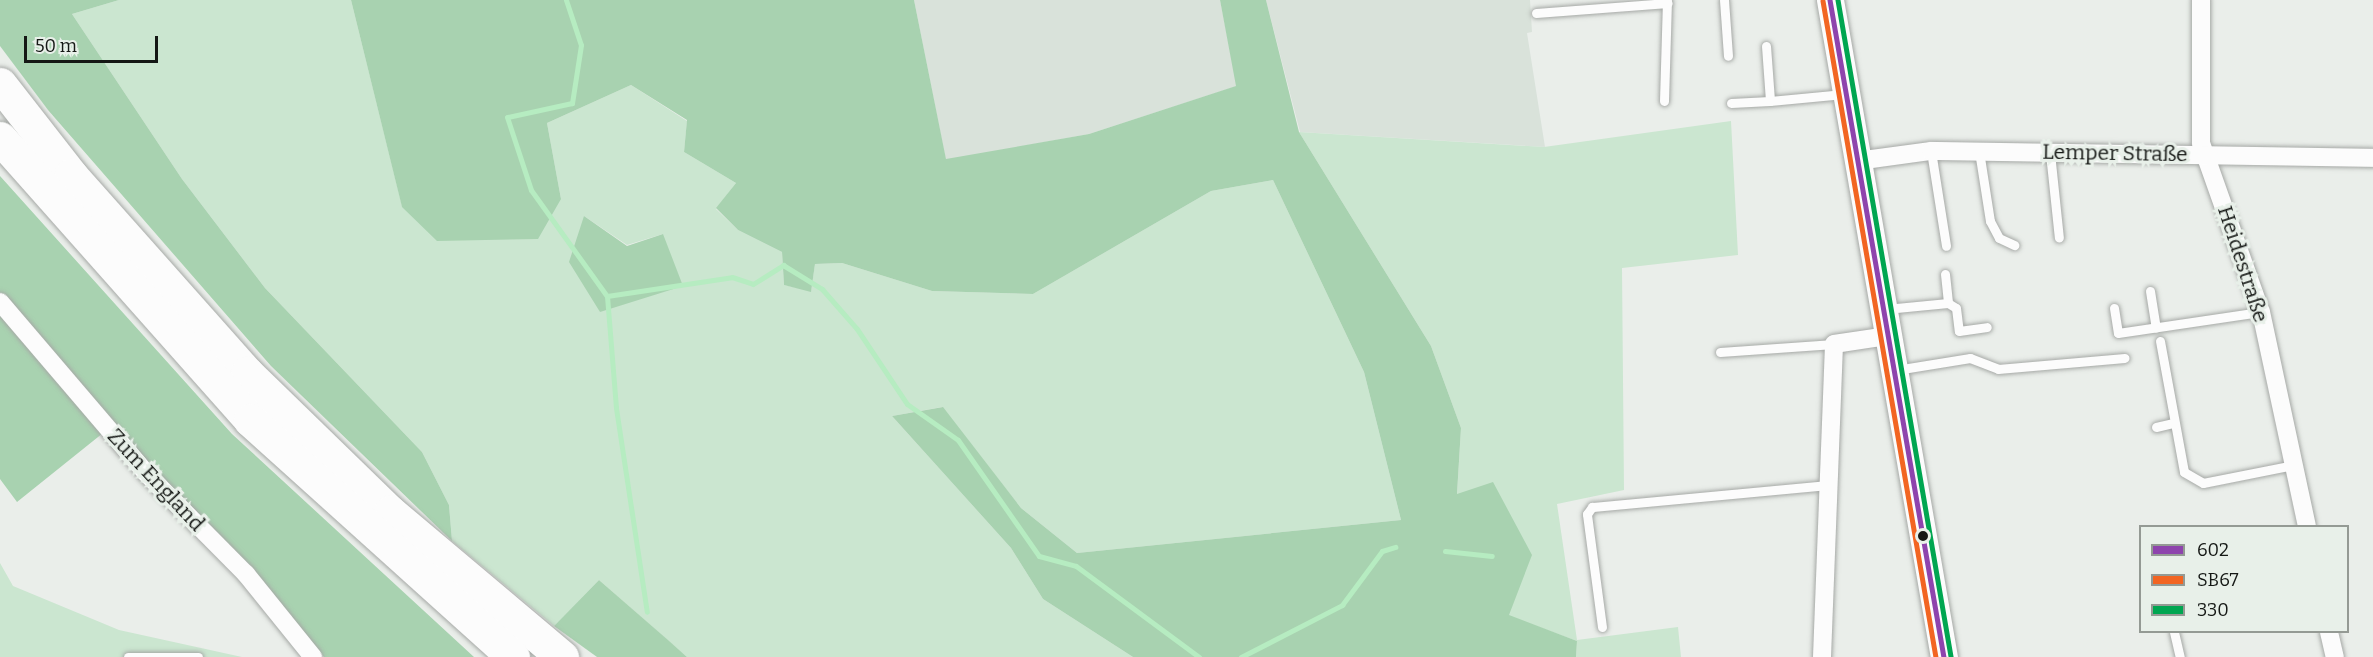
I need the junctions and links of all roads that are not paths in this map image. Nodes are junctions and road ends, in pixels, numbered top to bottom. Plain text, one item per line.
1 (1724, 0) edge
2 (1830, 0) edge
3 (2200, 0) edge
4 (1667, 1) edge
5 (1536, 13) dead end
6 (1766, 46) dead end
7 (1728, 56) dead end
8 (0, 84) edge
9 (1846, 94) junction
10 (1664, 101) dead end
11 (1770, 101) junction
12 (1731, 102) dead end
13 (0, 138) edge
14 (1931, 151) junction
15 (1979, 151) junction
16 (2050, 153) junction
17 (2205, 154) junction
18 (2373, 158) edge
19 (1857, 161) junction
20 (2060, 238) dead end
21 (2014, 245) dead end
22 (1946, 246) dead end
23 (1945, 274) dead end
24 (2150, 291) dead end
25 (0, 303) edge
26 (1948, 303) junction
27 (2114, 308) dead end
28 (1883, 309) junction
29 (2261, 312) junction
30 (1988, 327) dead end
31 (2156, 328) junction
32 (1888, 336) junction
33 (2160, 341) dead end
34 (1834, 344) junction
35 (1720, 352) dead end
36 (2125, 357) dead end
37 (1894, 370) junction
38 (2174, 423) junction
39 (2156, 427) dead end
40 (2294, 465) junction
41 (1828, 485) junction
42 (2307, 525) edge
43 (1602, 627) dead end
44 (2174, 633) edge
45 (2329, 633) edge
46 (128, 657) edge
47 (198, 657) edge
48 (313, 657) edge
49 (513, 657) edge
50 (561, 657) edge
51 (1822, 657) edge
52 (1944, 657) edge
53 (2180, 657) edge
54 (2335, 657) edge

1 - 7 lane
2 - 9 main road
3 - 17 street, Heidestraße
4 - 5 lane
4 - 10 lane
6 - 11 lane
8 - 50 highway
9 - 11 lane
9 - 19 main road
11 - 12 lane
13 - 49 highway
14 - 15 street, Lemper Straße
14 - 19 street, Lemper Straße
14 - 22 lane
15 - 16 street, Lemper Straße
15 - 21 lane
16 - 17 street, Lemper Straße
16 - 20 lane
17 - 18 street, Lemper Straße
17 - 29 street, Heidestraße
19 - 28 main road
23 - 26 lane
24 - 31 lane
25 - 48 street, Zum England
26 - 28 lane
26 - 30 lane
27 - 31 lane
28 - 32 main road
29 - 31 lane
29 - 40 street, Heidestraße
32 - 34 street
32 - 37 main road
33 - 38 lane
34 - 35 lane
34 - 41 street
36 - 37 lane
37 - 52 main road
38 - 39 lane
38 - 40 lane
40 - 42 street, Heidestraße
41 - 43 lane
41 - 51 street
44 - 53 lane
45 - 54 street
46 - 47 lane

